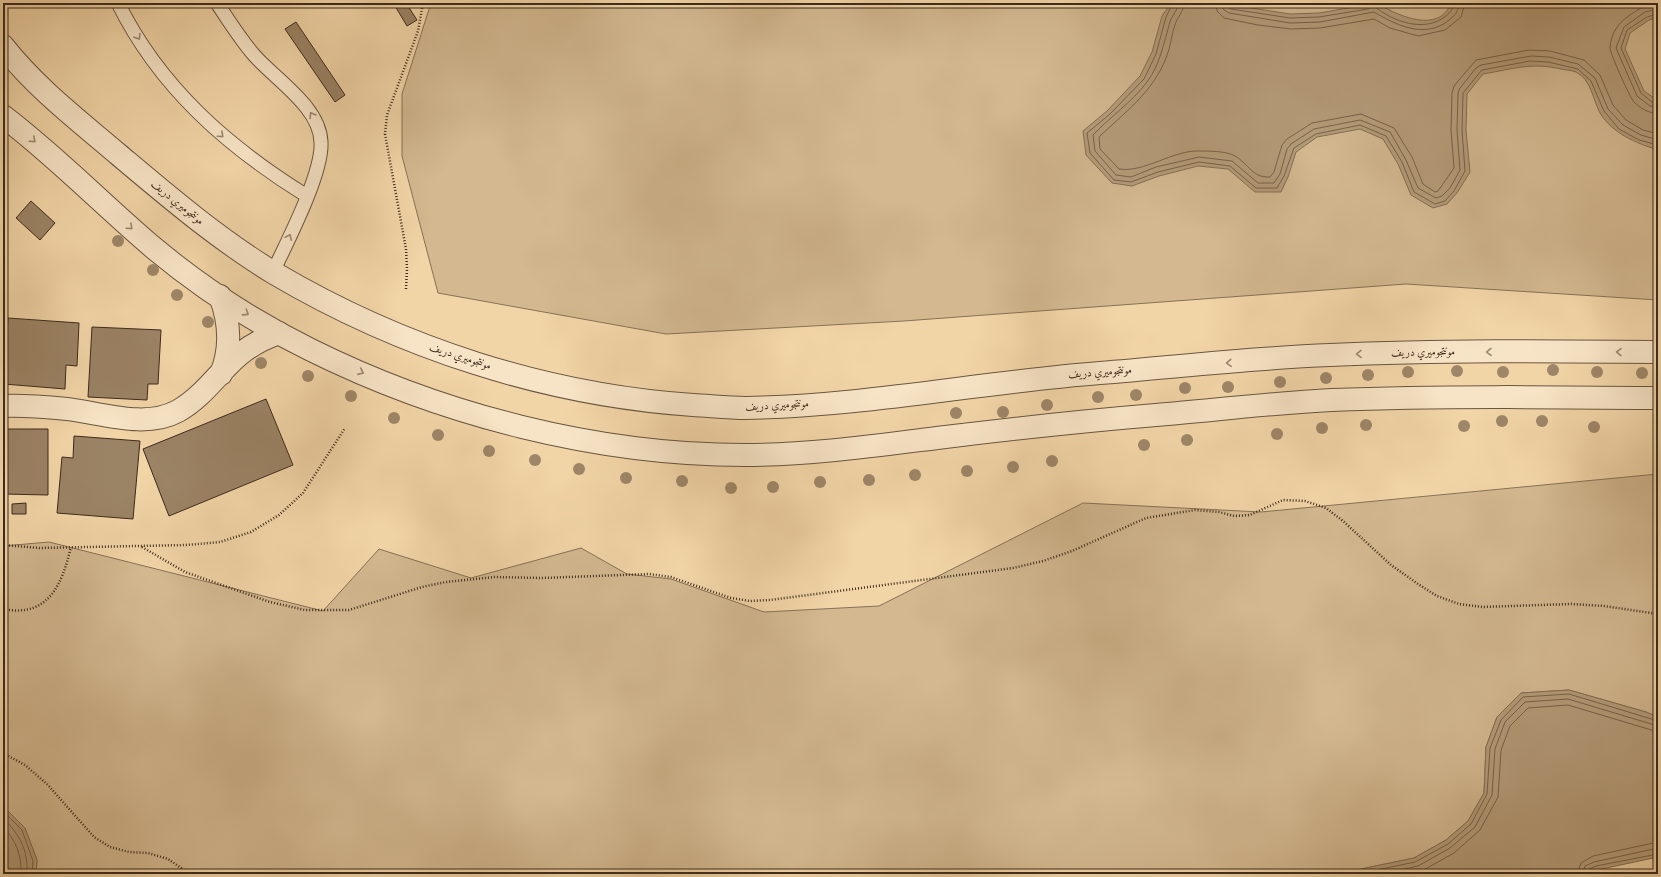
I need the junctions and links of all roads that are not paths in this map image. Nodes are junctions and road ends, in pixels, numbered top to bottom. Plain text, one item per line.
1 (118, 3) edge
2 (217, 3) edge
3 (3, 46) edge
4 (3, 116) edge
5 (307, 196) junction
6 (273, 272) junction
7 (220, 296) junction
8 (279, 333) junction
9 (1658, 352) edge
10 (219, 376) junction
11 (1658, 398) edge
12 (3, 406) edge

1 -> 5 lane
5 -> 2 lane
3 - 6 street, مونتجوميري دريف
4 -> 7 street
6 -> 5 lane
9 -> 6 street, مونتجوميري دريف
7 -> 8 street
7 - 10 street
8 - 10 street
8 -> 11 street
10 - 12 street

